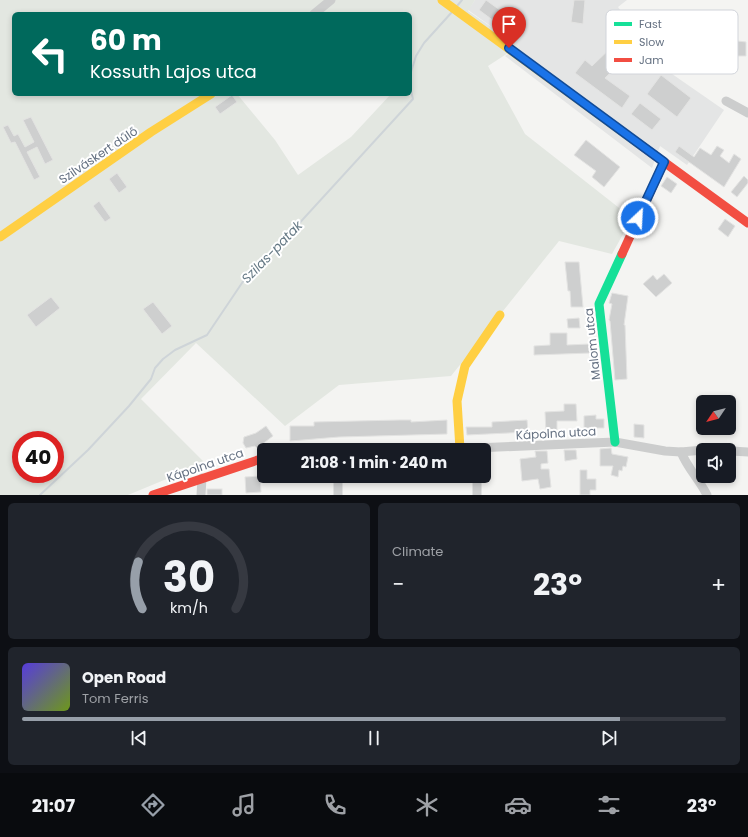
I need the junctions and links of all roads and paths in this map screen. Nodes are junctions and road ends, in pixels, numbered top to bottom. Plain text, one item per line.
1 (331, 0) edge
2 (442, 0) edge
3 (316, 12) edge
4 (208, 96) edge
5 (726, 101) dead end
6 (748, 113) edge
7 (664, 162) junction
8 (748, 224) edge
9 (0, 237) edge
10 (500, 315) dead end
11 (616, 442) junction
12 (460, 443) edge
13 (491, 449) edge
14 (696, 451) edge
15 (736, 451) edge
16 (681, 452) junction
17 (748, 452) edge
18 (257, 460) edge
19 (202, 478) junction
20 (338, 483) edge
21 (477, 483) edge
22 (154, 495) edge
23 (202, 495) edge
24 (338, 495) edge
25 (477, 495) edge
26 (707, 495) edge

1 - 3 street
2 - 7 street
4 - 9 street, Szilváskert dűlő
5 - 6 street
7 - 8 street
7 - 11 street, Malom utca
10 - 12 street
11 - 13 street, Kápolna utca
11 - 16 street, Kápolna utca
14 - 16 street, Kápolna utca
15 - 17 street
16 - 26 street
18 - 19 street, Kápolna utca
19 - 22 street, Kápolna utca
19 - 23 street
20 - 24 street
21 - 25 street

